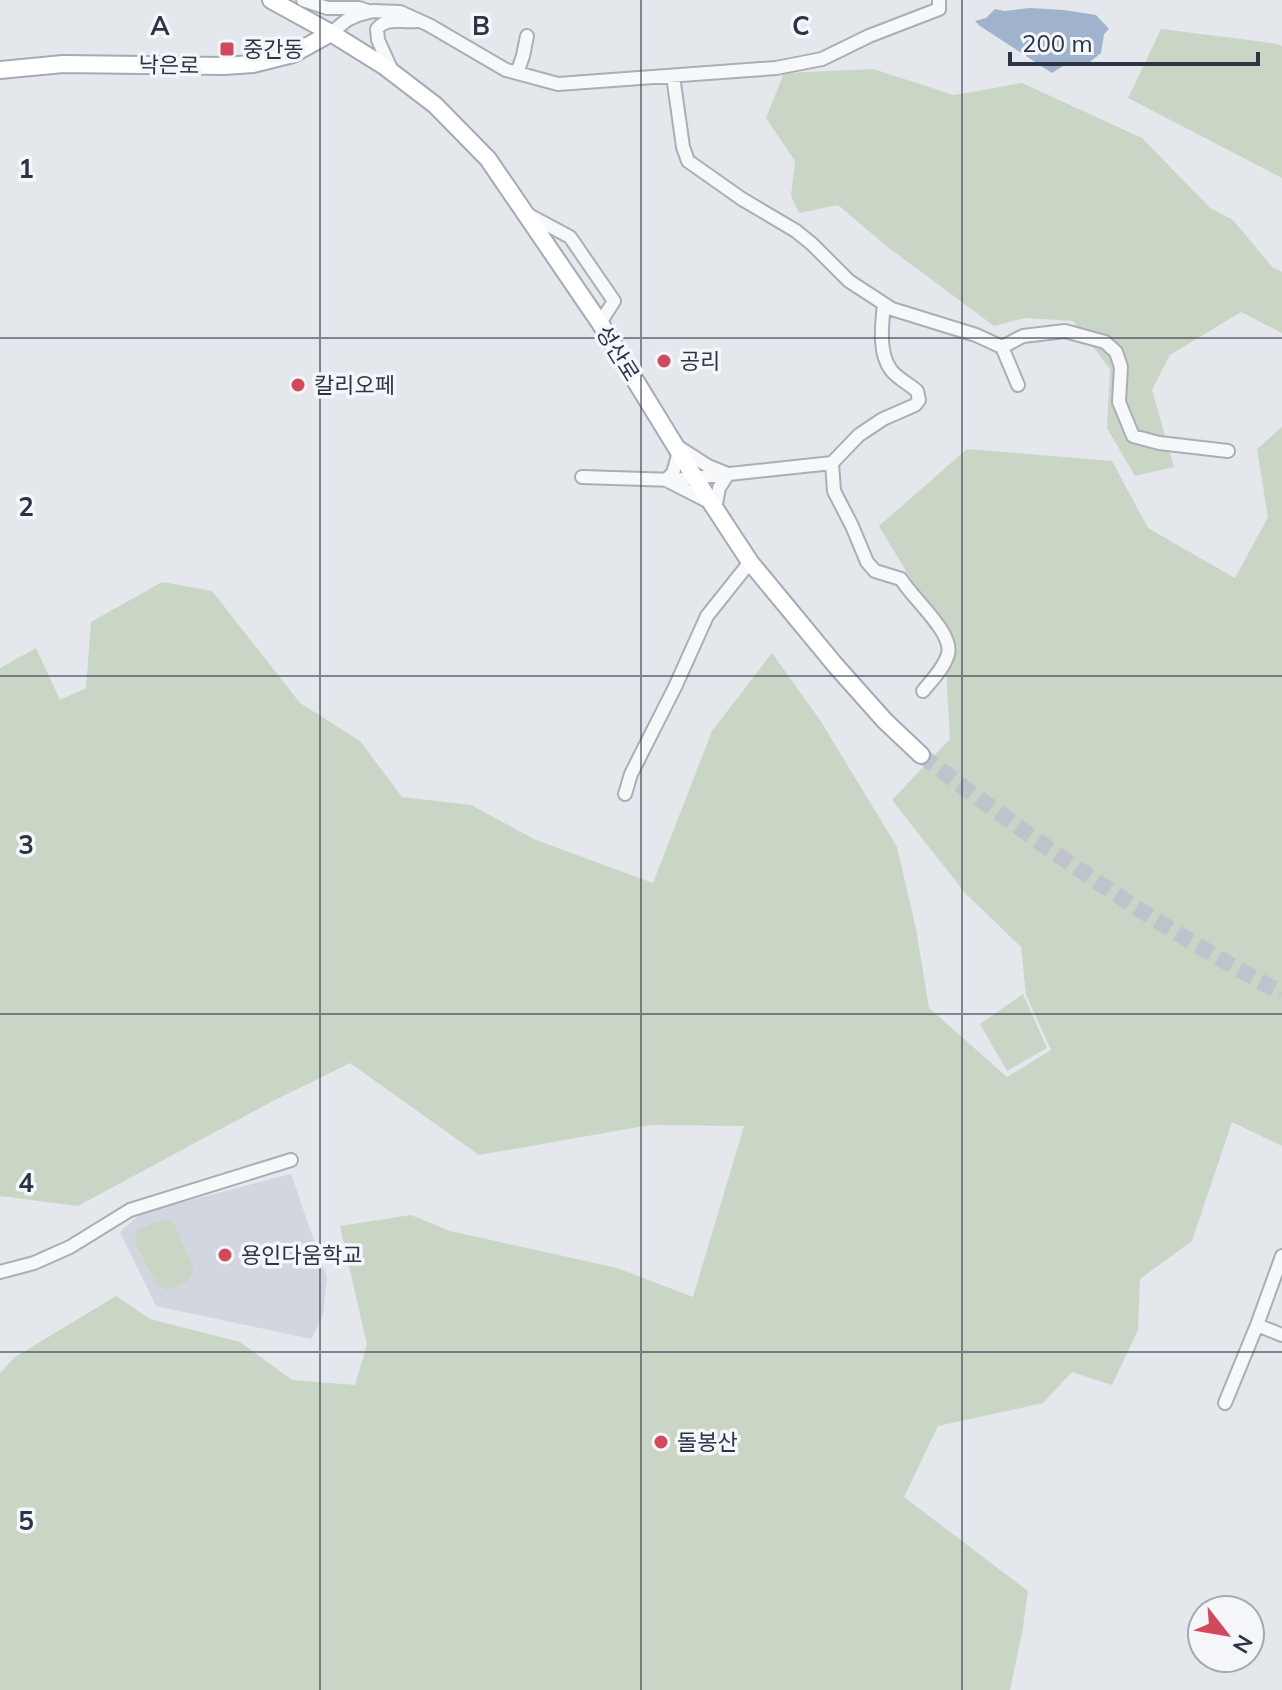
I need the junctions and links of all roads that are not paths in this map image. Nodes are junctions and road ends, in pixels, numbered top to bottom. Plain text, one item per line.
1 (271, 0) edge
2 (939, 0) edge
3 (300, 7) edge
4 (371, 12) junction
5 (421, 21) junction
6 (331, 33) junction
7 (527, 36) dead end
8 (358, 49) junction
9 (299, 51) junction
10 (0, 70) edge
11 (393, 73) junction
12 (517, 73) junction
13 (673, 76) junction
14 (525, 213) junction
15 (884, 304) junction
16 (600, 323) junction
17 (1002, 347) junction
18 (1018, 385) dead end
19 (676, 447) junction
20 (1228, 451) dead end
21 (832, 463) junction
22 (728, 474) junction
23 (582, 477) dead end
24 (695, 478) junction
25 (666, 480) junction
26 (714, 506) junction
27 (750, 562) junction
28 (923, 691) dead end
29 (921, 755) tunnel mouth
30 (625, 794) dead end
31 (291, 1160) dead end
32 (1282, 1256) edge
33 (0, 1272) edge
34 (1257, 1325) junction
35 (1282, 1335) edge
36 (1225, 1403) dead end

1 - 3 main road, 성산로
2 - 13 street
3 - 4 street
3 - 6 main road, 성산로
3 - 9 main road
4 - 5 street
4 - 6 street
5 - 11 street
5 - 12 street
6 - 8 main road, 성산로
6 - 9 main road, 낙은로
7 - 12 street
8 - 9 main road
8 - 11 main road, 성산로
9 - 10 main road, 낙은로
11 - 14 main road, 성산로
12 - 13 street
13 - 15 street
14 - 16 main road, 성산로
14 - 16 street
15 - 17 street
15 - 21 street
16 - 19 main road, 성산로
17 - 18 street
17 - 20 street
19 - 22 street
19 - 24 main road, 성산로
19 - 25 street
21 - 22 street
21 - 28 street
22 - 24 street
22 - 26 street
23 - 25 street
24 - 25 street
24 - 26 main road, 성산로
25 - 26 street
26 - 27 main road, 성산로
27 - 29 main road, 성산로
27 - 30 street
31 - 33 street
32 - 34 street
34 - 35 street
34 - 36 street

